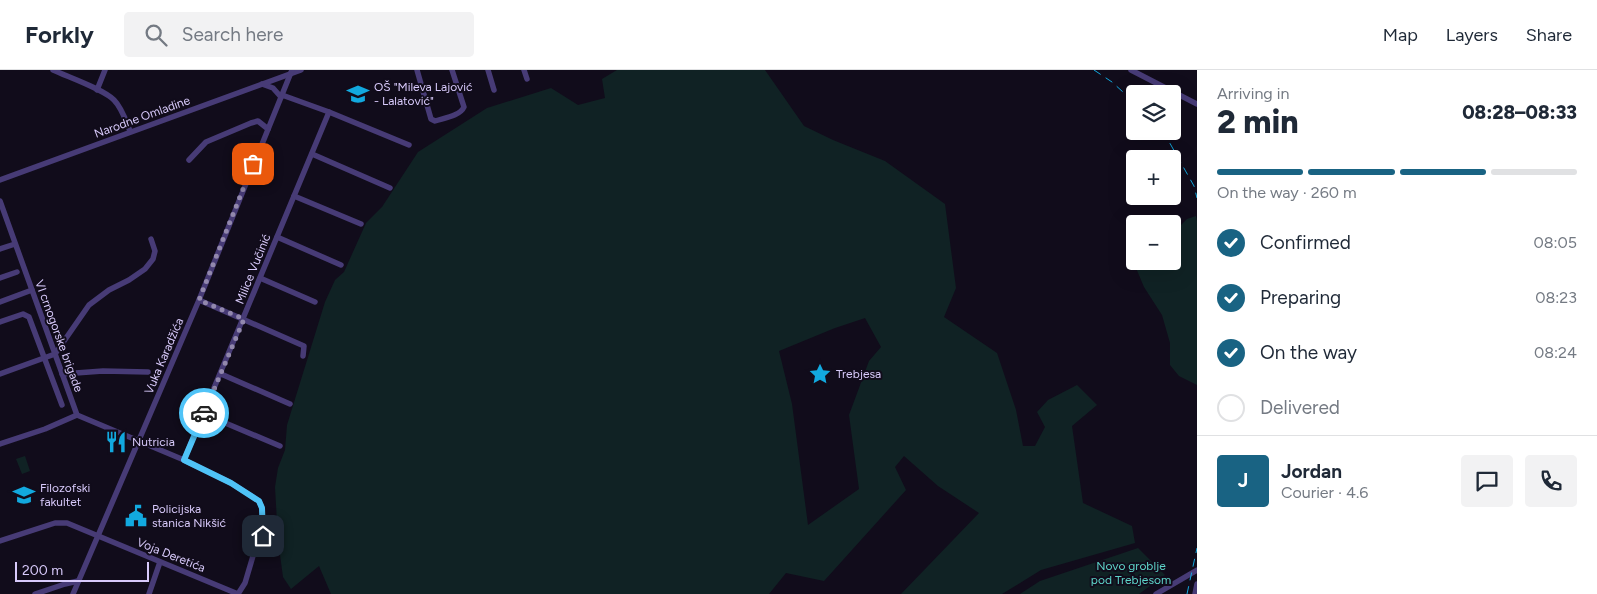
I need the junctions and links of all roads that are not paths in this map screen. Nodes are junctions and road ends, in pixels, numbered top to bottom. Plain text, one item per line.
1 (53, 70) edge
2 (105, 70) edge
3 (301, 70) edge
4 (417, 70) edge
5 (452, 70) edge
6 (488, 70) edge
7 (524, 70) edge
8 (1132, 70) edge
9 (292, 72) edge
10 (527, 79) dead end
11 (262, 84) junction
12 (97, 90) junction
13 (494, 90) dead end
14 (281, 96) junction
15 (1197, 104) edge
16 (329, 112) junction
17 (268, 129) junction
18 (130, 131) junction
19 (409, 145) dead end
20 (312, 154) junction
21 (189, 160) dead end
22 (0, 180) edge
23 (390, 188) dead end
24 (294, 196) junction
25 (0, 201) edge
26 (360, 224) dead end
27 (277, 236) junction
28 (151, 239) dead end
29 (15, 244) junction
30 (0, 250) edge
31 (341, 265) dead end
32 (16, 272) dead end
33 (0, 278) edge
34 (260, 278) junction
35 (32, 290) junction
36 (199, 300) junction
37 (0, 302) edge
38 (316, 302) dead end
39 (244, 319) junction
40 (0, 322) edge
41 (55, 354) junction
42 (304, 356) dead end
43 (45, 358) junction
44 (148, 372) dead end
45 (0, 374) edge
46 (62, 374) junction
47 (221, 374) junction
48 (290, 404) dead end
49 (62, 405) dead end
50 (204, 414) junction
51 (77, 415) junction
52 (138, 442) junction
53 (0, 444) edge
54 (280, 446) dead end
55 (184, 460) junction
56 (97, 535) junction
57 (0, 541) edge
58 (160, 562) junction
59 (1197, 570) edge
60 (78, 581) junction
61 (1197, 584) edge
62 (35, 594) edge
63 (73, 594) edge
64 (149, 594) edge
65 (238, 594) edge
66 (1156, 594) edge
67 (1195, 594) edge

1 - 12 street
2 - 12 street
3 - 9 street, Narodne Omladine
4 - 5 street
6 - 13 street
7 - 10 street
8 - 15 street
9 - 11 street, Narodne Omladine
9 - 14 street, Vuka Karadžića
11 - 14 street
11 - 18 street, Narodne Omladine
12 - 18 street
14 - 16 street
14 - 17 street, Vuka Karadžića
16 - 19 street
16 - 20 street, Milice Vučinić
17 - 21 street
17 - 36 street, Vuka Karadžića
18 - 22 street, Narodne Omladine
20 - 23 street
20 - 24 street, Milice Vučinić
24 - 26 street
24 - 27 street, Milice Vučinić
25 - 29 street, VI crnogorske brigade
27 - 31 street
27 - 34 street, Milice Vučinić
28 - 41 street
29 - 30 street
29 - 35 street, VI crnogorske brigade
32 - 33 street
34 - 38 street
34 - 39 street, Milice Vučinić
35 - 37 street
35 - 41 street, VI crnogorske brigade
36 - 39 street
36 - 52 street, Vuka Karadžića
39 - 42 street
39 - 47 street, Milice Vučinić
40 - 43 street
41 - 43 street
41 - 46 street, VI crnogorske brigade
43 - 45 street
43 - 49 street
44 - 46 street
46 - 51 street, VI crnogorske brigade
47 - 48 street
47 - 50 street, Milice Vučinić
50 - 54 street
50 - 55 street, Milice Vučinić
51 - 52 street
51 - 53 street
52 - 55 street
52 - 56 street, Vuka Karadžića
55 - 65 street
56 - 57 street, Voja Deretića
56 - 58 street, Voja Deretića
56 - 60 street, Vuka Karadžića
58 - 64 street
58 - 65 street, Voja Deretića
59 - 66 street
60 - 62 street
60 - 63 street, Vuka Karadžića
61 - 67 street

